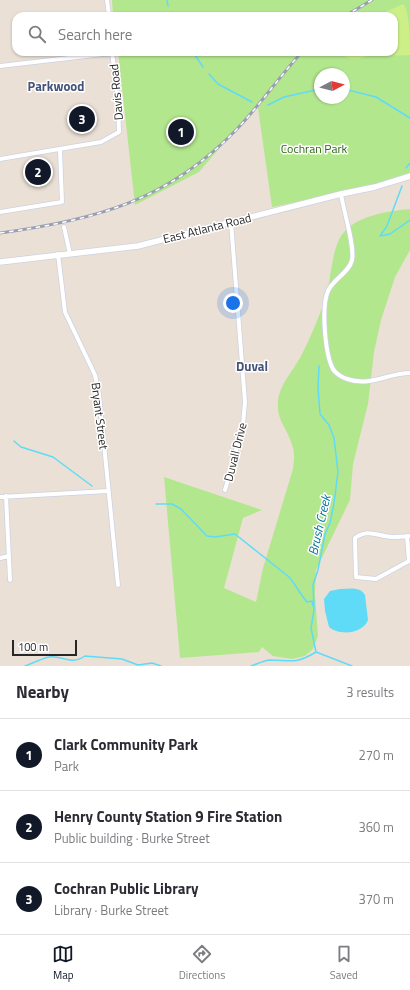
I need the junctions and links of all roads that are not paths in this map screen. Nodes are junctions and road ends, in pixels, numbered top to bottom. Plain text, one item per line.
1 (107, 0) edge
2 (108, 12) edge
3 (80, 56) edge
4 (112, 56) edge
5 (0, 66) edge
6 (60, 150) junction
7 (0, 159) edge
8 (410, 176) edge
9 (340, 194) junction
10 (0, 212) edge
11 (231, 222) junction
12 (64, 227) dead end
13 (58, 254) junction
14 (70, 254) junction
15 (0, 262) edge
16 (410, 373) edge
17 (225, 490) dead end
18 (108, 491) junction
19 (6, 496) junction
20 (0, 497) edge
21 (408, 536) edge
22 (9, 556) junction
23 (0, 558) edge
24 (10, 580) dead end
25 (118, 585) dead end

1 - 2 street
3 - 5 street
4 - 6 street, Davis Road
6 - 7 street
6 - 10 street
8 - 9 street, East Atlanta Road
9 - 11 street, East Atlanta Road
9 - 16 street
11 - 14 street, East Atlanta Road
11 - 17 street, Duvall Drive
12 - 14 street
13 - 14 street, East Atlanta Road
13 - 15 street, East Atlanta Road
13 - 18 street, Bryant Street
18 - 19 street
18 - 25 street, Bryant Street
19 - 20 street
19 - 22 street
21 - 21 street
22 - 23 street
22 - 24 street

